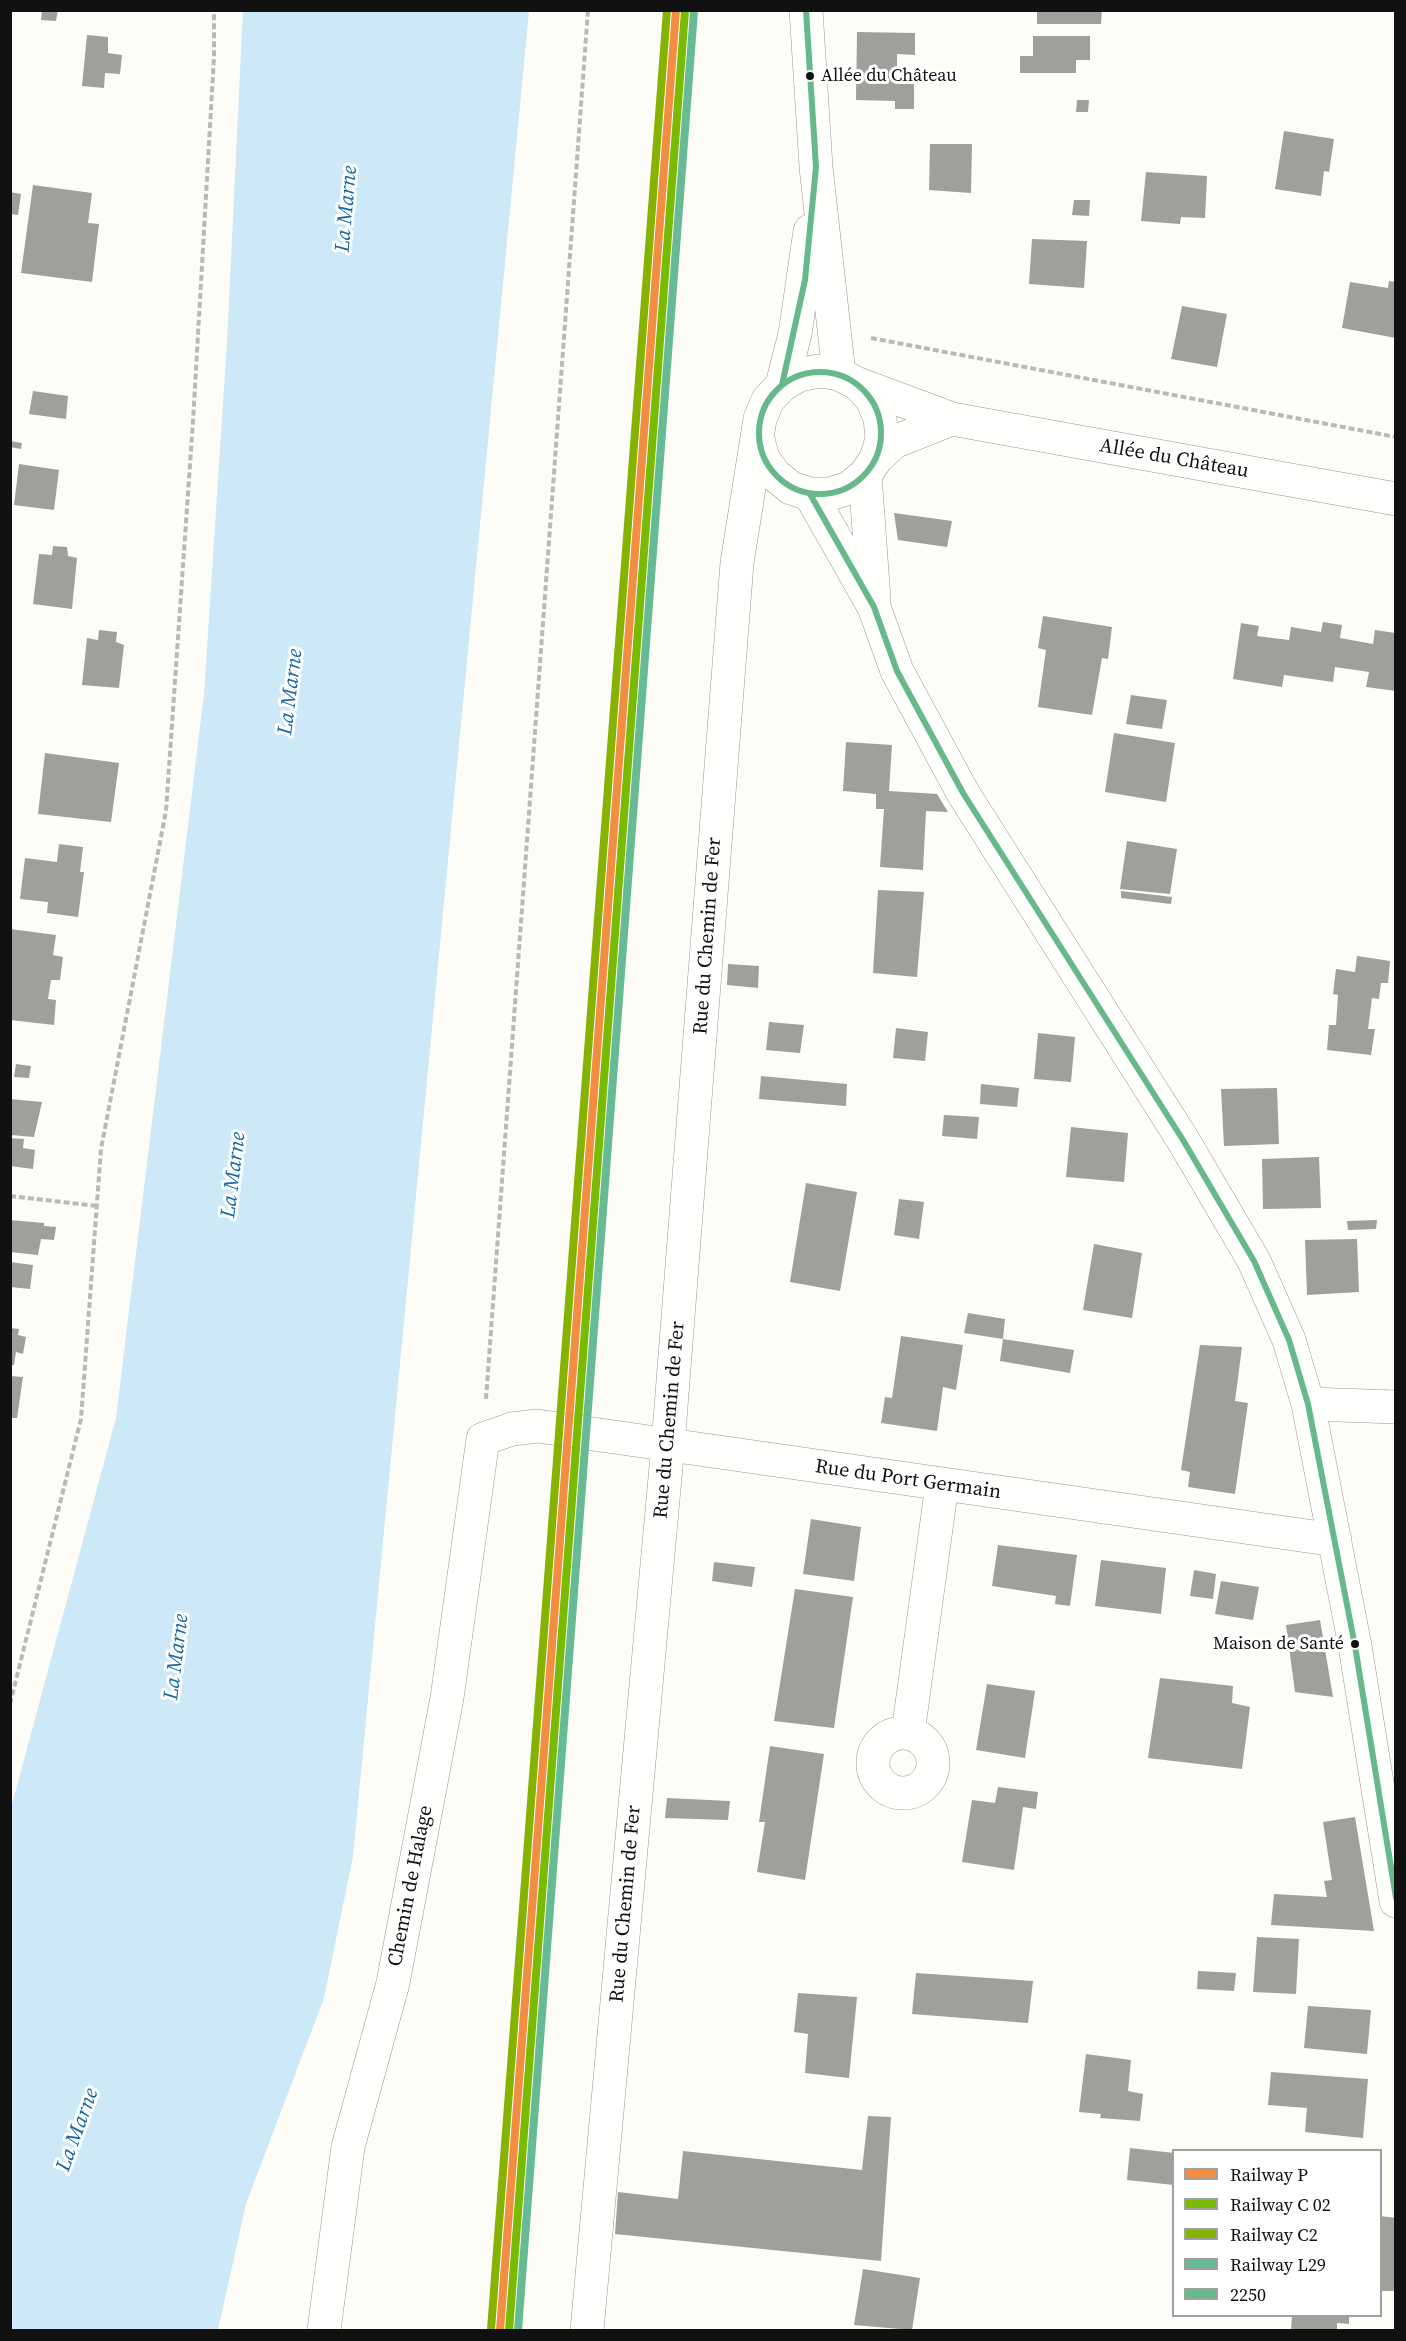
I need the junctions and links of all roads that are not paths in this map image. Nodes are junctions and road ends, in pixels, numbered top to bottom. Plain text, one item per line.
1 (806, 10) edge
2 (816, 167) junction
3 (849, 379) junction
4 (782, 385) junction
5 (952, 419) junction
6 (758, 439) junction
7 (870, 467) junction
8 (800, 491) junction
9 (1395, 499) edge
10 (746, 510) junction
11 (874, 607) junction
12 (1308, 1404) junction
13 (1395, 1407) edge
14 (483, 1439) joint
15 (668, 1445) junction
16 (942, 1485) junction
17 (1335, 1540) junction
18 (908, 1733) dead end
19 (1385, 1768) edge
20 (1395, 1900) edge
21 (324, 2330) edge
22 (587, 2331) edge

1 - 2 street
2 - 3 street
2 - 4 street
3 - 4 street
3 - 5 street, Allée du Château
3 - 7 street
4 - 6 street
5 - 7 street
5 - 9 street, Allée du Château
6 - 8 street
6 - 10 street, Rue du Chemin de Fer
7 - 8 street
7 - 11 street
8 - 10 street
8 - 11 street
10 - 15 street, Rue du Chemin de Fer
11 - 12 street
12 - 13 street
12 - 17 street
14 - 15 street, Rue du Port Germain
14 - 21 street, Chemin de Halage
15 - 16 street, Rue du Port Germain
15 - 22 street, Rue du Chemin de Fer
16 - 17 street, Rue du Port Germain
16 - 18 street
17 - 19 street
19 - 20 street

